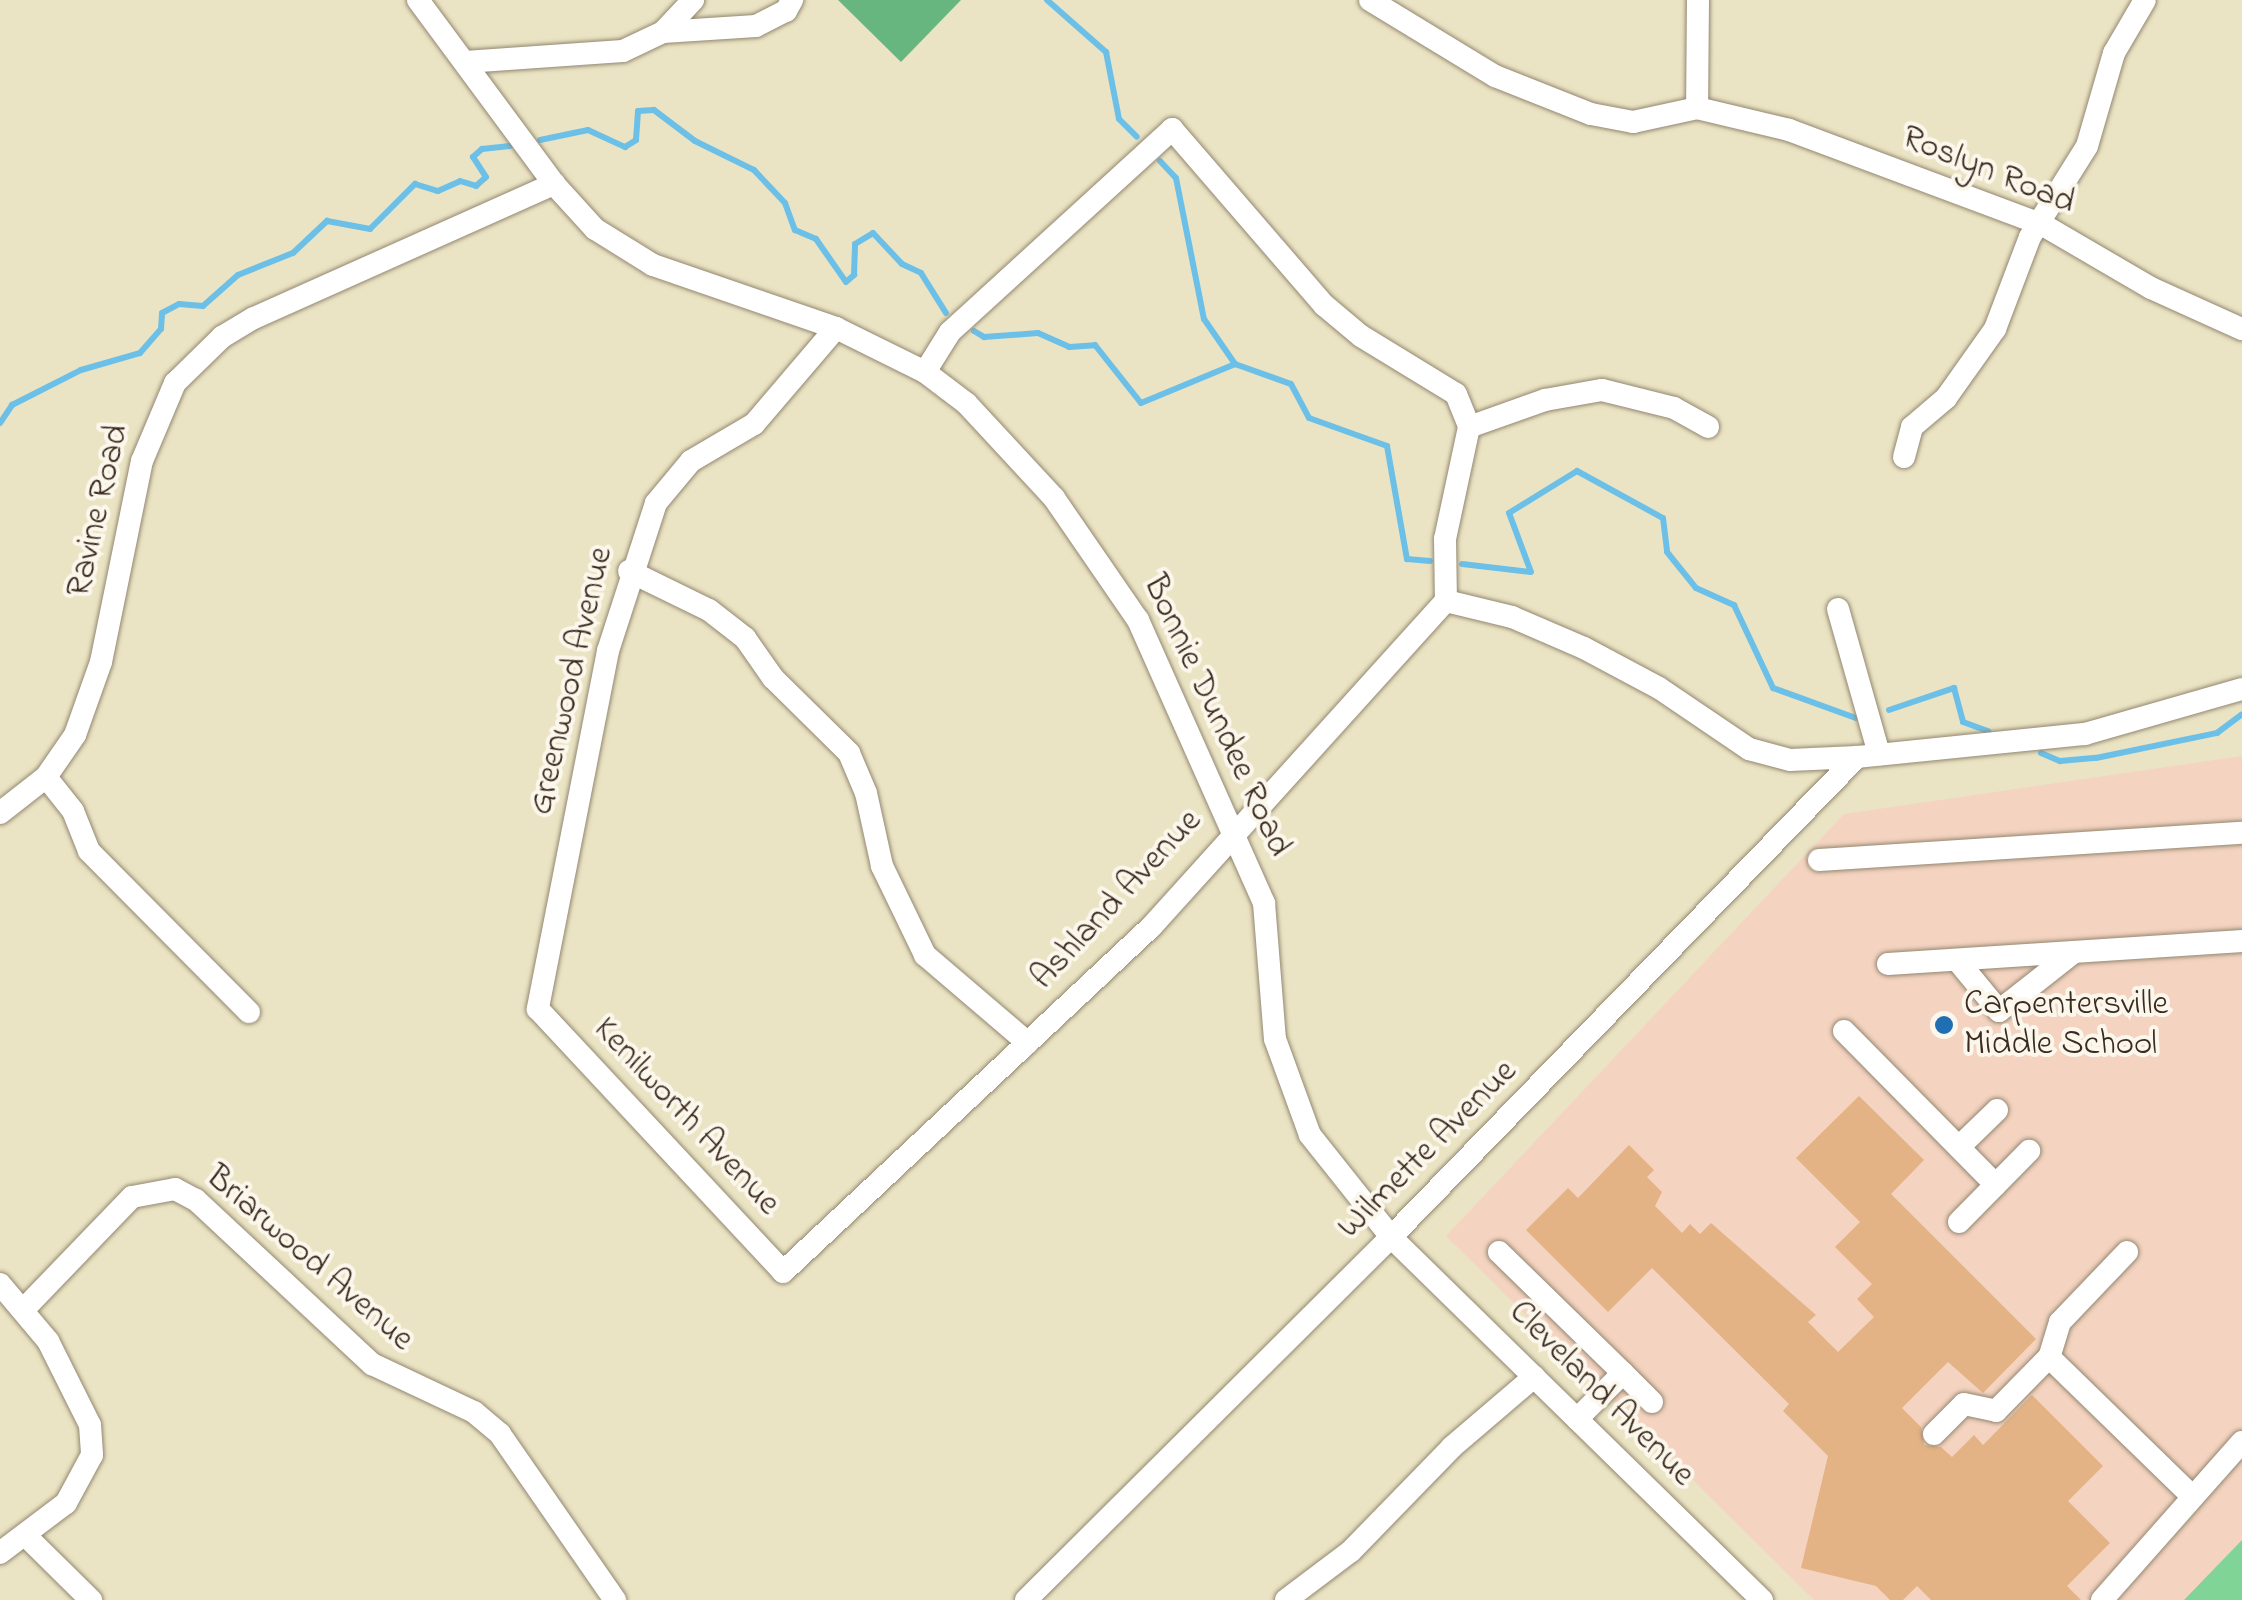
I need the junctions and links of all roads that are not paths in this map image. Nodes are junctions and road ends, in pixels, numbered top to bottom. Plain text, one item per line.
1 (418, 0) edge
2 (693, 0) edge
3 (792, 0) edge
4 (1370, 0) edge
5 (1698, 0) edge
6 (2145, 0) edge
7 (663, 32) junction
8 (465, 62) junction
9 (1697, 108) junction
10 (554, 184) junction
11 (2043, 226) junction
12 (836, 328) junction
13 (2242, 329) edge
14 (924, 372) junction
15 (1468, 427) junction
16 (1708, 427) dead end
17 (1904, 457) dead end
18 (629, 571) junction
19 (1446, 601) junction
20 (1838, 609) dead end
21 (2242, 688) edge
22 (1868, 756) junction
23 (46, 778) junction
24 (0, 813) edge
25 (1234, 828) junction
26 (2242, 833) edge
27 (1819, 860) dead end
28 (2242, 941) edge
29 (2074, 952) junction
30 (1957, 960) junction
31 (1888, 964) dead end
32 (538, 1009) joint
33 (249, 1012) dead end
34 (1844, 1031) dead end
35 (1028, 1044) junction
36 (1996, 1110) dead end
37 (1959, 1147) junction
38 (2030, 1151) dead end
39 (1996, 1184) junction
40 (1959, 1222) dead end
41 (1392, 1237) junction
42 (1499, 1252) dead end
43 (2127, 1252) dead end
44 (783, 1272) joint
45 (0, 1284) edge
46 (25, 1308) junction
47 (2049, 1357) junction
48 (1623, 1373) junction
49 (1534, 1377) junction
50 (1652, 1402) dead end
51 (1577, 1419) junction
52 (1934, 1434) dead end
53 (2242, 1442) edge
54 (2191, 1495) junction
55 (24, 1535) junction
56 (0, 1553) edge
57 (90, 1600) edge
58 (615, 1600) edge
59 (1026, 1600) edge
60 (1286, 1600) edge
61 (1762, 1600) edge
62 (2102, 1600) edge

1 - 8 street, Bonnie Dundee Road
2 - 7 street
3 - 7 street
4 - 9 street, Roslyn Road
5 - 9 street
6 - 11 street
7 - 8 street
8 - 10 street, Bonnie Dundee Road
9 - 11 street, Roslyn Road
10 - 12 street, Bonnie Dundee Road
10 - 23 street, Ravine Road
11 - 13 street, Roslyn Road
11 - 17 street
12 - 14 street, Bonnie Dundee Road
12 - 18 street, Greenwood Avenue
14 - 15 street
14 - 25 street, Bonnie Dundee Road
15 - 16 street
15 - 19 street
18 - 32 street, Greenwood Avenue
18 - 35 street
19 - 22 street
19 - 25 street, Ashland Avenue
20 - 22 street
21 - 22 street
22 - 41 street, Wilmette Avenue
23 - 24 street, Ravine Road
23 - 33 street
25 - 35 street, Ashland Avenue
25 - 41 street, Bonnie Dundee Road
26 - 27 street
28 - 29 street
29 - 30 street
29 - 30 street
30 - 31 street
32 - 44 street, Kenilworth Avenue
34 - 37 street
35 - 44 street, Ashland Avenue
36 - 37 street
37 - 39 street
38 - 39 street
39 - 40 street
41 - 49 street, Cleveland Avenue
41 - 59 street, Wilmette Avenue
42 - 48 street
43 - 47 street
45 - 46 street
46 - 55 street
46 - 58 street, Briarwood Avenue
47 - 52 street
47 - 54 street
48 - 50 street
48 - 51 street
49 - 51 street, Cleveland Avenue
49 - 60 street
51 - 61 street, Cleveland Avenue
53 - 54 street
54 - 62 street
55 - 56 street
55 - 57 street

